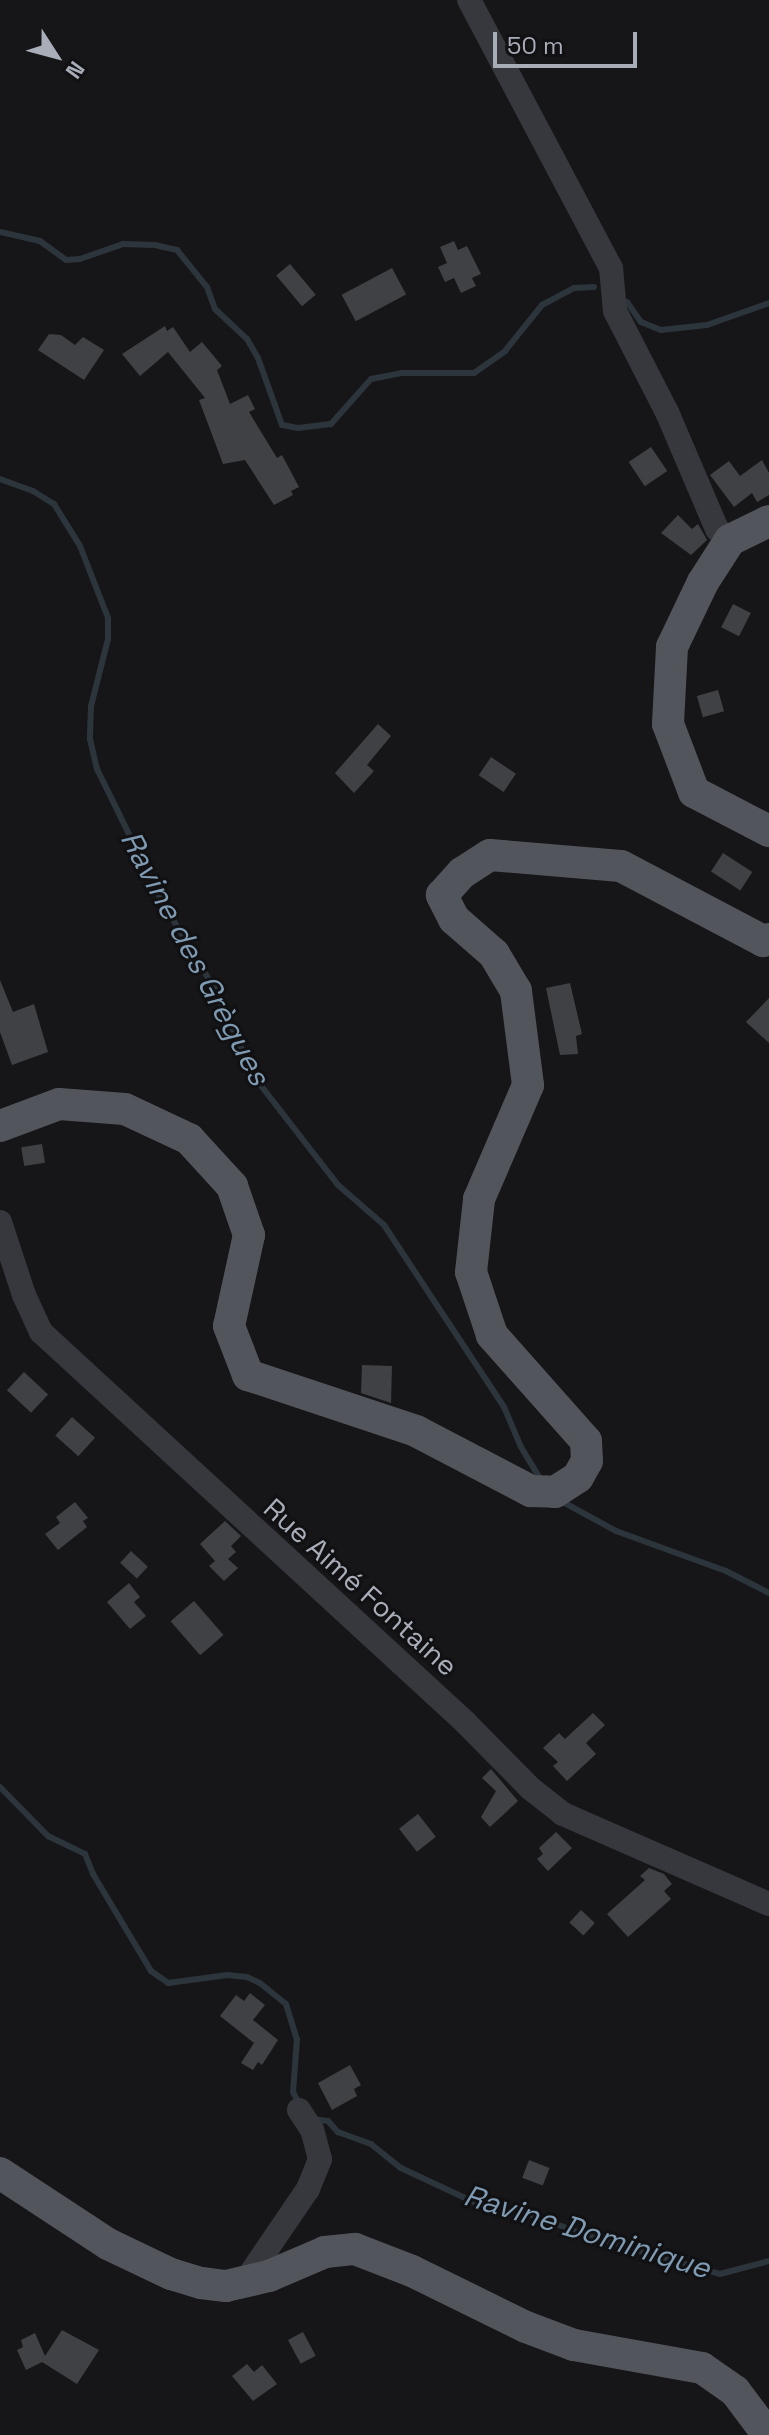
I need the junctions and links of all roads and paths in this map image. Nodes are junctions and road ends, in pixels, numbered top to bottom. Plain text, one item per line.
1 (469, 0) edge
2 (769, 521) edge
3 (730, 540) junction
4 (769, 831) edge
5 (767, 943) edge
6 (0, 1126) edge
7 (0, 1222) edge
8 (769, 1904) edge
9 (299, 2110) dead end
10 (0, 2173) edge
11 (244, 2283) junction
12 (768, 2435) edge

1 - 3 street
2 - 3 main road
3 - 4 main road
5 - 6 main road
7 - 8 street, Rue Aimé Fontaine
9 - 11 street
10 - 11 main road
11 - 12 main road

